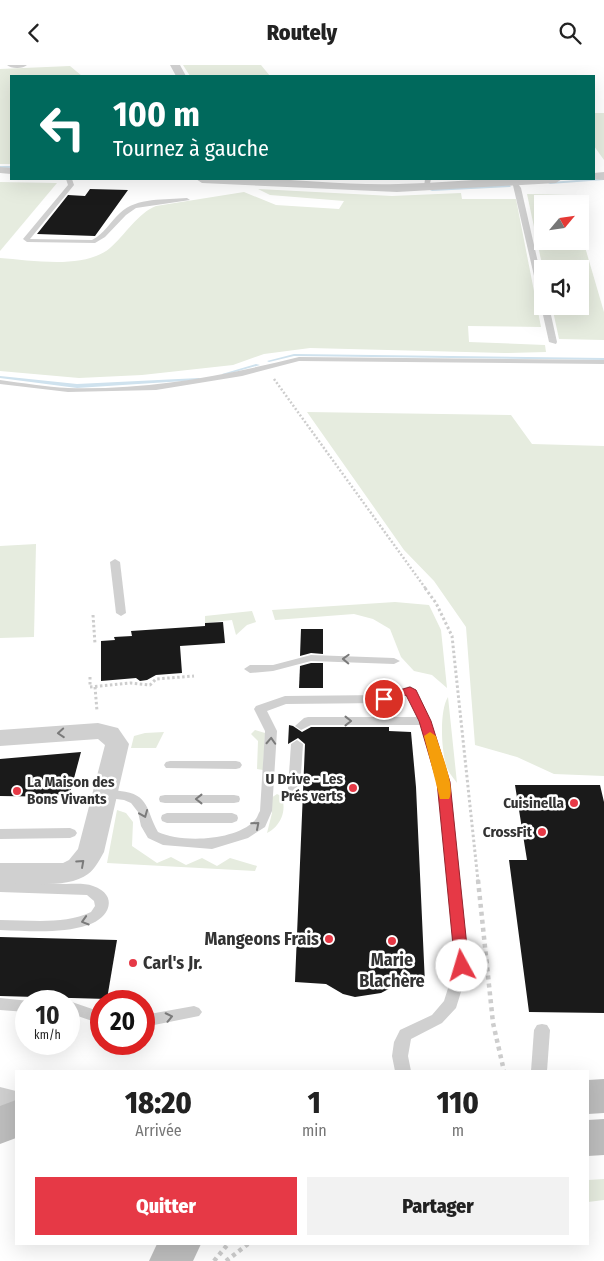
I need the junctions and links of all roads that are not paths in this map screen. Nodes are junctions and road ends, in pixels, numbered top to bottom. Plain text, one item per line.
1 (12, 65) edge
2 (22, 65) edge
3 (69, 180) edge
4 (246, 180) edge
5 (542, 180) edge
6 (460, 182) edge
7 (514, 182) junction
8 (427, 183) edge
9 (187, 200) dead end
10 (534, 260) edge
11 (548, 315) edge
12 (553, 342) dead end
13 (604, 363) edge
14 (0, 382) edge
15 (115, 562) dead end
16 (121, 613) dead end
17 (394, 661) dead end
18 (250, 669) dead end
19 (425, 721) junction
20 (300, 726) dead end
21 (0, 738) edge
22 (297, 744) dead end
23 (170, 765) dead end
24 (236, 765) dead end
25 (294, 789) dead end
26 (104, 794) junction
27 (165, 799) dead end
28 (234, 799) dead end
29 (167, 818) dead end
30 (232, 818) dead end
31 (70, 833) dead end
32 (0, 834) edge
33 (0, 873) edge
34 (0, 887) edge
35 (0, 925) edge
36 (0, 1005) edge
37 (15, 1005) edge
38 (194, 1011) dead end
39 (155, 1019) edge
40 (542, 1030) dead end
41 (403, 1070) edge
42 (539, 1070) edge
43 (604, 1096) edge
44 (589, 1097) edge
45 (0, 1101) edge
46 (15, 1105) edge
47 (15, 1118) edge
48 (0, 1126) edge
49 (604, 1137) edge
50 (589, 1138) edge
51 (589, 1152) edge
52 (604, 1153) edge

1 - 2 street
3 - 9 lane
4 - 8 street
5 - 7 street
6 - 7 street
6 - 8 street
7 - 10 lane
11 - 12 lane
13 - 14 lane
15 - 16 lane
17 -> 18 lane
20 -> 19 lane
26 -> 19 lane
19 - 41 lane
26 -> 21 street
22 - 25 lane
23 - 24 lane
33 -> 26 street
28 -> 27 lane
29 - 30 lane
31 - 32 lane
34 -> 35 lane
36 - 37 lane
39 -> 38 lane
40 - 42 lane
43 - 44 main road
45 - 46 street
47 - 48 main road
49 - 50 main road
51 - 52 lane

